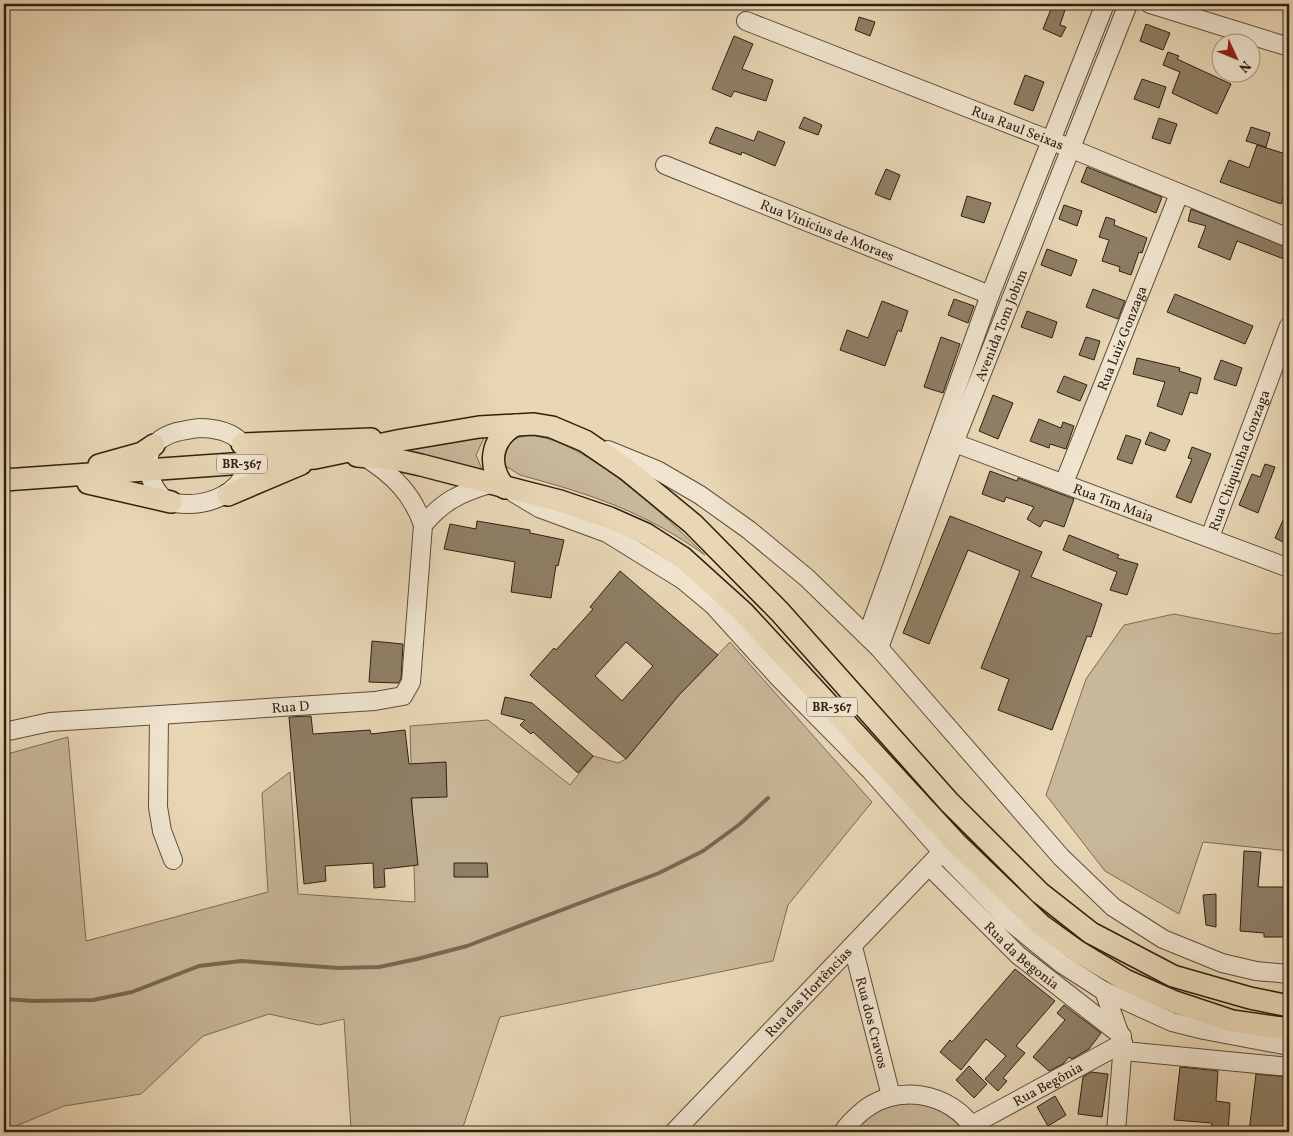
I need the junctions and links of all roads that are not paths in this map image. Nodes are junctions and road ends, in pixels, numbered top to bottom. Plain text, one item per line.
1 (1105, 4) edge
2 (1128, 4) edge
3 (1150, 4) edge
4 (746, 21) dead end
5 (1093, 34) junction
6 (1113, 41) junction
7 (1289, 47) edge
8 (1050, 140) junction
9 (1072, 148) junction
10 (665, 165) dead end
11 (1179, 194) junction
12 (1289, 238) edge
13 (988, 300) junction
14 (1006, 313) junction
15 (1289, 326) edge
16 (515, 425) junction
17 (402, 440) junction
18 (946, 440) junction
19 (585, 441) junction
20 (154, 444) junction
21 (242, 444) junction
22 (337, 455) junction
23 (365, 457) junction
24 (315, 458) junction
25 (248, 464) junction
26 (148, 471) junction
27 (53, 477) junction
28 (4, 480) edge
29 (1064, 483) junction
30 (498, 486) junction
31 (228, 495) junction
32 (171, 502) junction
33 (423, 525) junction
34 (1210, 537) junction
35 (1289, 568) edge
36 (873, 642) junction
37 (805, 677) junction
38 (159, 715) junction
39 (4, 732) edge
40 (850, 749) junction
41 (942, 852) junction
42 (173, 860) dead end
43 (929, 866) junction
44 (853, 947) junction
45 (1289, 974) edge
46 (1104, 991) junction
47 (1289, 1006) edge
48 (1289, 1029) edge
49 (1123, 1043) junction
50 (1289, 1046) edge
51 (1289, 1067) edge
52 (892, 1096) junction
53 (974, 1129) edge
54 (674, 1132) edge
55 (843, 1132) edge
56 (1116, 1132) edge

1 - 5 street, Avenida Tom Jobim
2 - 6 street, Avenida Tom Jobim
3 - 7 street
4 - 8 street, Rua Raul Seixas
5 - 6 street
5 - 8 street, Avenida Tom Jobim
6 - 9 street, Avenida Tom Jobim
8 - 9 street, Rua Raul Seixas
8 - 13 street, Avenida Tom Jobim
9 - 11 street, Rua Raul Seixas
9 - 14 street, Avenida Tom Jobim
10 - 13 street, Rua Vinicius de Moraes
11 - 12 street, Rua Raul Seixas
11 - 29 street, Rua Luiz Gonzaga
13 - 14 street, Rua Vinicius de Moraes
13 - 18 street, Avenida Tom Jobim
14 - 18 street, Avenida Tom Jobim
15 - 34 street, Rua Chiquinha Gonzaga
16 - 17 main road, BR-367
16 - 19 main road, BR-367
16 - 30 main road
17 - 21 main road
17 - 22 main road, BR-367
18 - 29 street, Rua Tim Maia
18 - 36 street, Avenida Tom Jobim
19 - 36 street
19 - 47 main road, BR-367
20 - 21 street
20 - 26 street
20 - 27 main road
21 - 25 street
22 - 23 main road, BR-367
22 - 24 main road, BR-367
23 - 30 main road, BR-367
23 - 33 street, Rua D
24 - 25 main road, BR-367
24 - 31 main road
25 - 26 main road, BR-367
25 - 31 street
26 - 27 main road, BR-367
26 - 32 street
27 - 28 main road, BR-367
27 - 32 main road
29 - 34 street, Rua Tim Maia
30 - 33 street
30 - 37 main road, BR-367
30 - 40 street
31 - 32 street
33 - 38 street, Rua D
34 - 35 street, Rua Tim Maia
36 - 45 street
37 - 40 main road
37 - 48 main road, BR-367
38 - 39 street, Rua D
38 - 42 street
40 - 41 street
41 - 43 street, Rua das Hortências
41 - 46 street
43 - 44 street, Rua das Hortências
43 - 49 street, Rua da Begonia
44 - 52 street, Rua dos Cravos
44 - 54 street, Rua das Hortências
46 - 49 street
46 - 50 street
49 - 51 street
49 - 53 street, Rua Begônia
49 - 56 street
52 - 53 street
52 - 55 street

